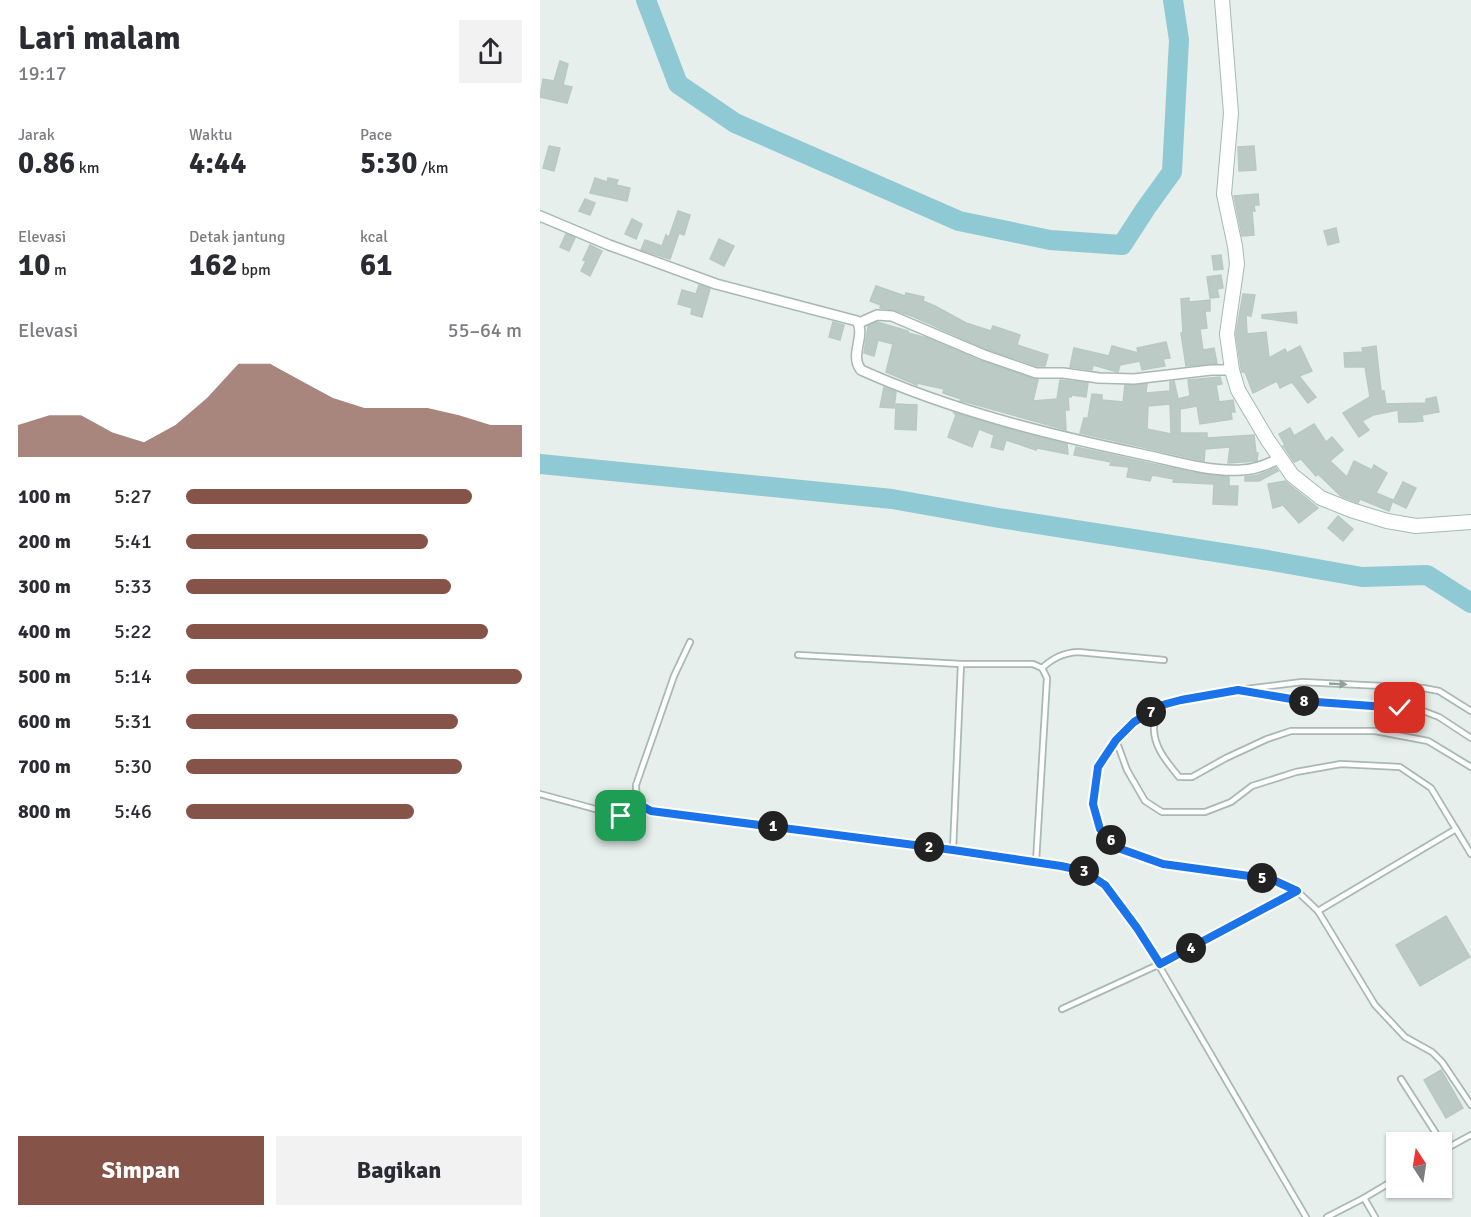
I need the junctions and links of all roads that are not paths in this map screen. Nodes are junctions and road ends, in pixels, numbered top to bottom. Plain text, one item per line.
1 (1222, 0) edge
2 (540, 216) edge
3 (859, 323) junction
4 (1232, 370) junction
5 (1280, 458) junction
6 (1471, 522) edge
7 (690, 642) dead end
8 (798, 655) dead end
9 (1164, 660) dead end
10 (961, 664) junction
11 (1042, 668) junction
12 (1401, 687) junction
13 (1238, 690) junction
14 (1162, 705) junction
15 (1400, 708) junction
16 (1471, 711) edge
17 (1471, 738) edge
18 (1116, 740) junction
19 (1471, 767) edge
20 (540, 794) edge
21 (642, 806) junction
22 (1456, 829) junction
23 (953, 850) junction
24 (1471, 854) edge
25 (1036, 862) junction
26 (1297, 891) junction
27 (1318, 911) junction
28 (1160, 964) junction
29 (1062, 1009) dead end
30 (1401, 1079) dead end
31 (1471, 1105) edge
32 (1433, 1132) edge
33 (1471, 1135) edge
34 (1452, 1146) edge
35 (1386, 1185) edge
36 (1364, 1198) junction
37 (1306, 1217) edge
38 (1327, 1217) edge
39 (1375, 1217) edge

1 - 4 main road
2 - 3 street
3 - 4 street
3 - 5 street
4 - 5 main road
5 - 6 main road
7 - 21 lane
8 - 10 lane
9 - 11 lane
10 - 11 lane
10 - 23 lane
11 - 25 lane
13 -> 12 lane
12 - 15 lane
12 - 16 lane
13 - 14 lane
13 - 15 lane
14 - 18 lane
14 - 19 lane
15 - 17 lane
18 - 22 lane
18 - 26 lane
20 - 21 lane
21 - 23 lane
22 - 24 lane
22 - 27 lane
23 - 25 lane
25 - 28 lane
26 - 27 lane
26 - 28 lane
27 - 31 lane
28 - 29 lane
28 - 37 lane
30 - 32 lane
33 - 34 lane
35 - 36 lane
36 - 38 lane
36 - 39 lane

